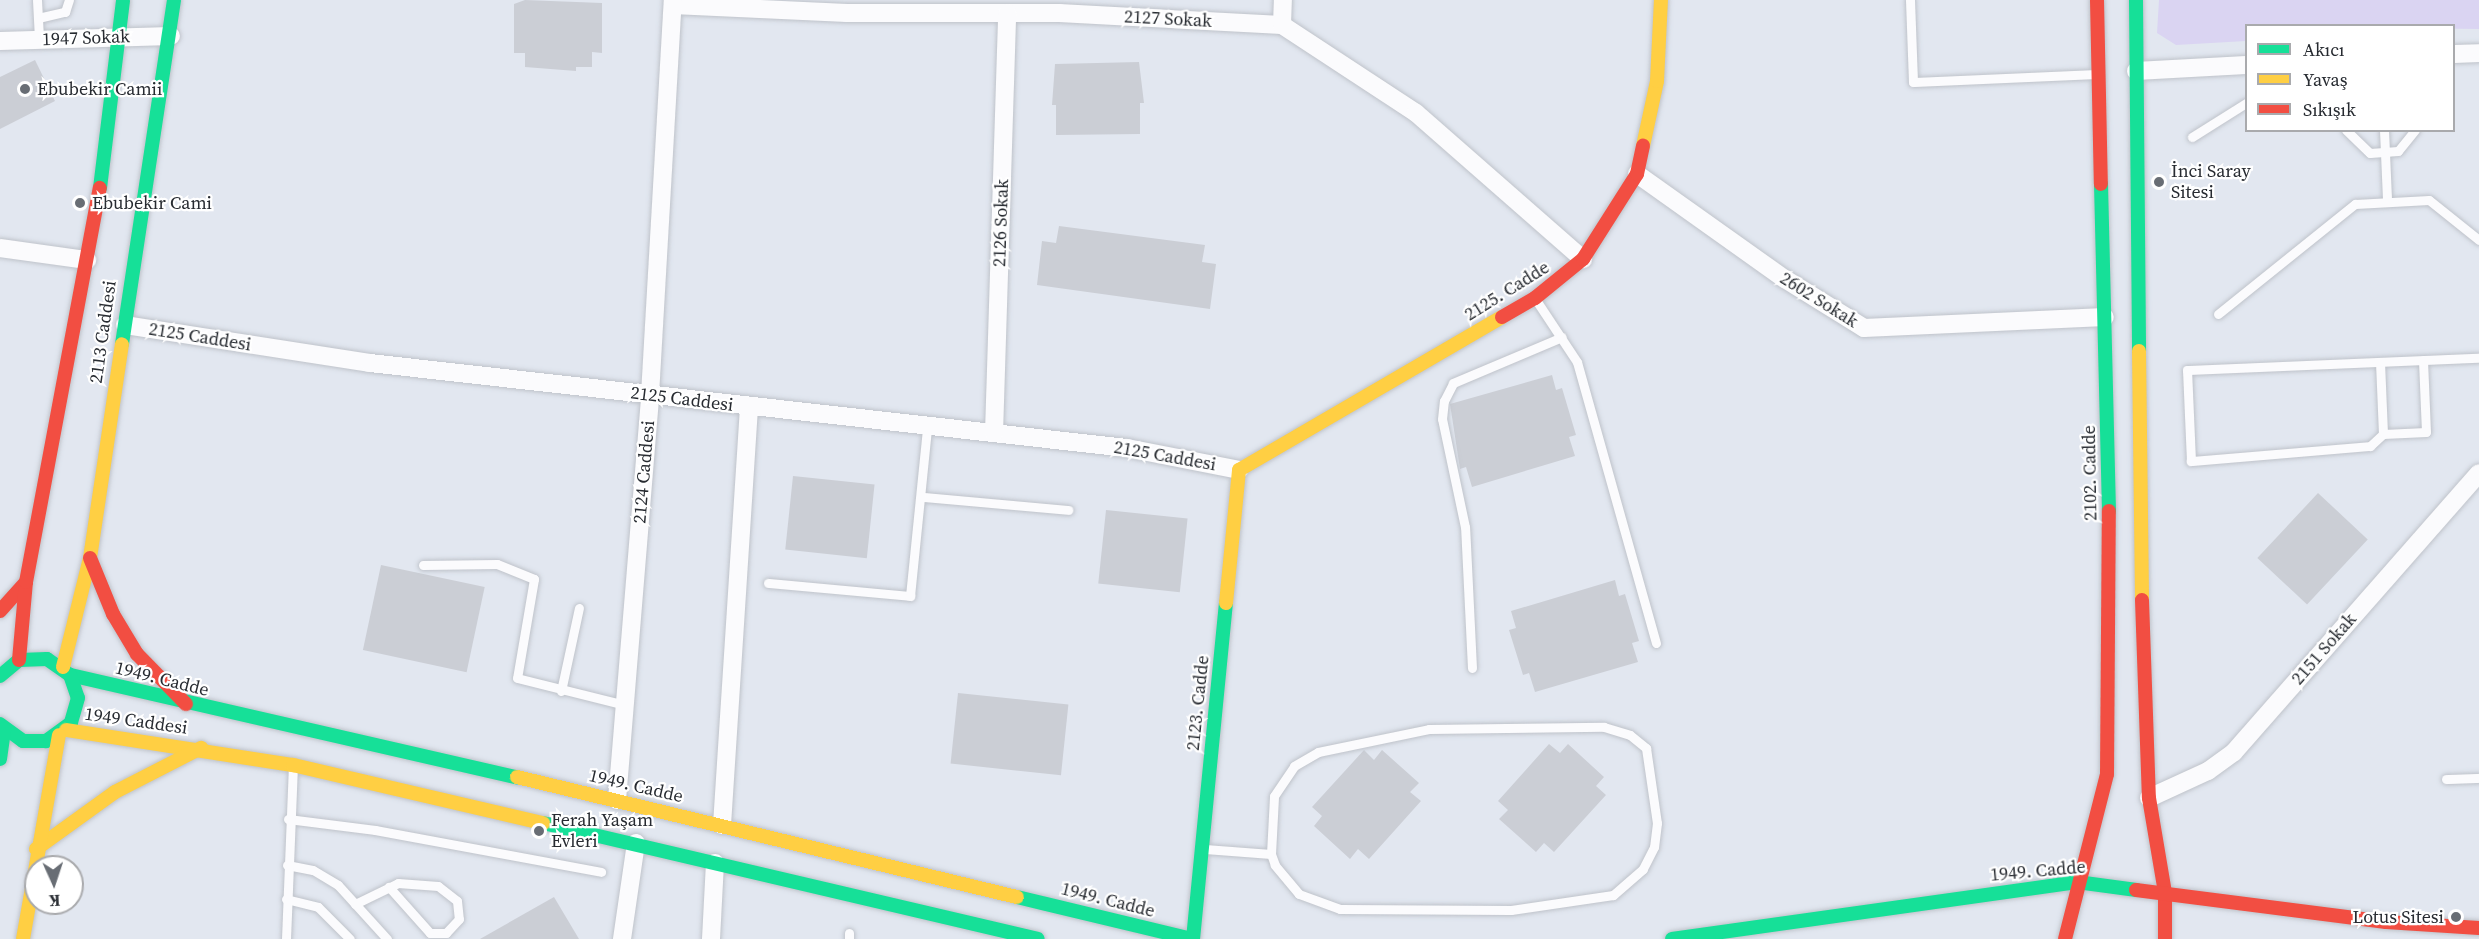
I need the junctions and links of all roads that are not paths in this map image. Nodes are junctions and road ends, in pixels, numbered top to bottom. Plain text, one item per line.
1 (37, 0) edge
2 (69, 0) edge
3 (123, 0) edge
4 (174, 0) edge
5 (1283, 0) edge
6 (1661, 0) edge
7 (1910, 0) edge
8 (2097, 0) edge
9 (2136, 0) edge
10 (673, 2) edge
11 (1060, 6) edge
12 (866, 7) edge
13 (1007, 13) junction
14 (38, 18) junction
15 (1282, 25) junction
16 (171, 36) junction
17 (120, 37) junction
18 (39, 39) junction
19 (0, 41) edge
20 (2479, 52) edge
21 (2455, 54) edge
22 (2245, 65) edge
23 (2136, 71) junction
24 (2099, 74) junction
25 (2245, 104) edge
26 (2348, 132) edge
27 (2384, 132) edge
28 (2413, 132) edge
29 (2192, 137) dead end
30 (2385, 152) junction
31 (1637, 174) junction
32 (2387, 199) junction
33 (2479, 240) edge
34 (0, 248) edge
35 (1583, 259) junction
36 (87, 260) junction
37 (1535, 298) junction
38 (2218, 314) dead end
39 (2104, 317) junction
40 (125, 325) junction
41 (1562, 337) junction
42 (2479, 358) edge
43 (2423, 360) junction
44 (2380, 362) junction
45 (650, 395) junction
46 (749, 406) junction
47 (927, 428) junction
48 (994, 433) junction
49 (2383, 434) junction
50 (1239, 470) junction
51 (2479, 473) edge
52 (923, 497) junction
53 (1068, 510) dead end
54 (90, 558) junction
55 (423, 565) dead end
56 (26, 582) junction
57 (768, 583) dead end
58 (579, 608) dead end
59 (0, 611) edge
60 (1656, 643) dead end
61 (10, 663) edge
62 (1472, 668) dead end
63 (66, 671) junction
64 (0, 676) edge
65 (561, 691) junction
66 (186, 705) junction
67 (625, 705) junction
68 (2, 726) edge
69 (62, 732) junction
70 (201, 748) junction
71 (0, 759) edge
72 (293, 765) junction
73 (2479, 778) edge
74 (2446, 779) dead end
75 (2149, 798) junction
76 (618, 800) junction
77 (288, 819) junction
78 (722, 825) junction
79 (636, 843) junction
80 (36, 849) junction
81 (1202, 849) junction
82 (1271, 854) junction
83 (715, 862) junction
84 (287, 864) junction
85 (601, 872) dead end
86 (2077, 882) junction
87 (388, 888) junction
88 (2165, 893) junction
89 (286, 899) junction
90 (355, 904) junction
91 (2479, 928) edge
92 (23, 939) edge
93 (286, 939) edge
94 (350, 939) edge
95 (387, 939) edge
96 (622, 939) edge
97 (711, 939) edge
98 (1038, 939) edge
99 (1193, 939) edge
100 (1672, 939) edge
101 (2065, 939) edge
102 (2165, 939) edge

1 - 14 lane
2 - 14 lane
3 - 17 street, 2113 Caddesi
4 - 16 street, 2113 Caddesi
5 - 15 street
6 - 31 street, 2125. Cadde
7 - 24 lane
8 - 24 street, 2102. Cadde
9 - 23 street
10 - 12 street, 2127 Sokak
10 - 45 street, 2124 Caddesi
11 - 13 street, 2127 Sokak
11 - 15 street, 2127 Sokak
12 - 13 street, 2127 Sokak
13 - 48 street, 2126 Sokak
14 - 18 lane
15 - 35 street
16 - 17 street, 1947 Sokak
16 - 40 street, 2113 Caddesi
17 - 18 street, 1947 Sokak
17 - 36 street, 2113 Caddesi
18 - 19 street, 1947 Sokak
20 - 21 street
22 - 23 street
23 - 75 street
24 - 39 street, 2102. Cadde
25 - 29 lane
26 - 30 lane
27 - 30 lane
28 - 30 lane
30 - 32 lane
31 - 35 street, 2125. Cadde
31 - 39 street, 2602 Sokak
32 - 33 lane
32 - 38 lane
34 - 36 street
35 - 37 street, 2125. Cadde
36 - 56 street, 2113 Caddesi
37 - 41 lane
37 - 50 street, 2125. Cadde
39 - 86 street, 2102. Cadde
40 - 45 street, 2125 Caddesi
40 - 54 street, 2113 Caddesi
41 - 60 lane
41 - 62 lane
42 - 43 lane
43 - 44 lane
43 - 49 lane
44 - 49 lane
44 - 49 lane
45 - 46 street, 2125 Caddesi
45 - 67 street, 2124 Caddesi
46 - 47 street, 2125 Caddesi
46 - 78 street
47 - 48 street, 2125 Caddesi
47 - 52 lane
48 - 50 street, 2125 Caddesi
50 - 81 street, 2123. Cadde
51 - 75 street, 2151 Sokak
52 - 53 lane
52 - 57 lane
54 - 63 street, 2113 Caddesi
54 - 66 street
55 - 65 lane
56 - 59 street
56 - 61 street, 2113 Caddesi
58 - 65 lane
61 - 63 street, 1949. Cadde
61 - 64 street
63 - 66 street, 1949. Cadde
63 - 69 street
65 - 67 lane
66 - 76 street, 1949. Cadde
67 - 76 street, 2124 Caddesi
68 - 69 street
68 - 71 street
69 - 70 street, 1949 Caddesi
69 - 80 street
70 - 72 street
70 - 80 street
72 - 77 lane
72 - 79 street
73 - 74 lane
75 - 88 street
76 - 78 street, 1949. Cadde
77 - 84 lane
77 - 85 lane
78 - 99 street, 1949. Cadde
79 - 83 street
79 - 96 street
80 - 92 street
81 - 82 lane
81 - 99 street, 2123. Cadde
82 - 82 lane
83 - 97 street
83 - 98 street
84 - 89 lane
84 - 90 lane
86 - 88 street, 1949. Cadde
86 - 100 street, 1949. Cadde
86 - 101 street, 2102. Cadde
87 - 87 lane
87 - 90 lane
88 - 91 street, 1949. Cadde
88 - 102 street
89 - 93 lane
89 - 94 lane
90 - 95 lane

